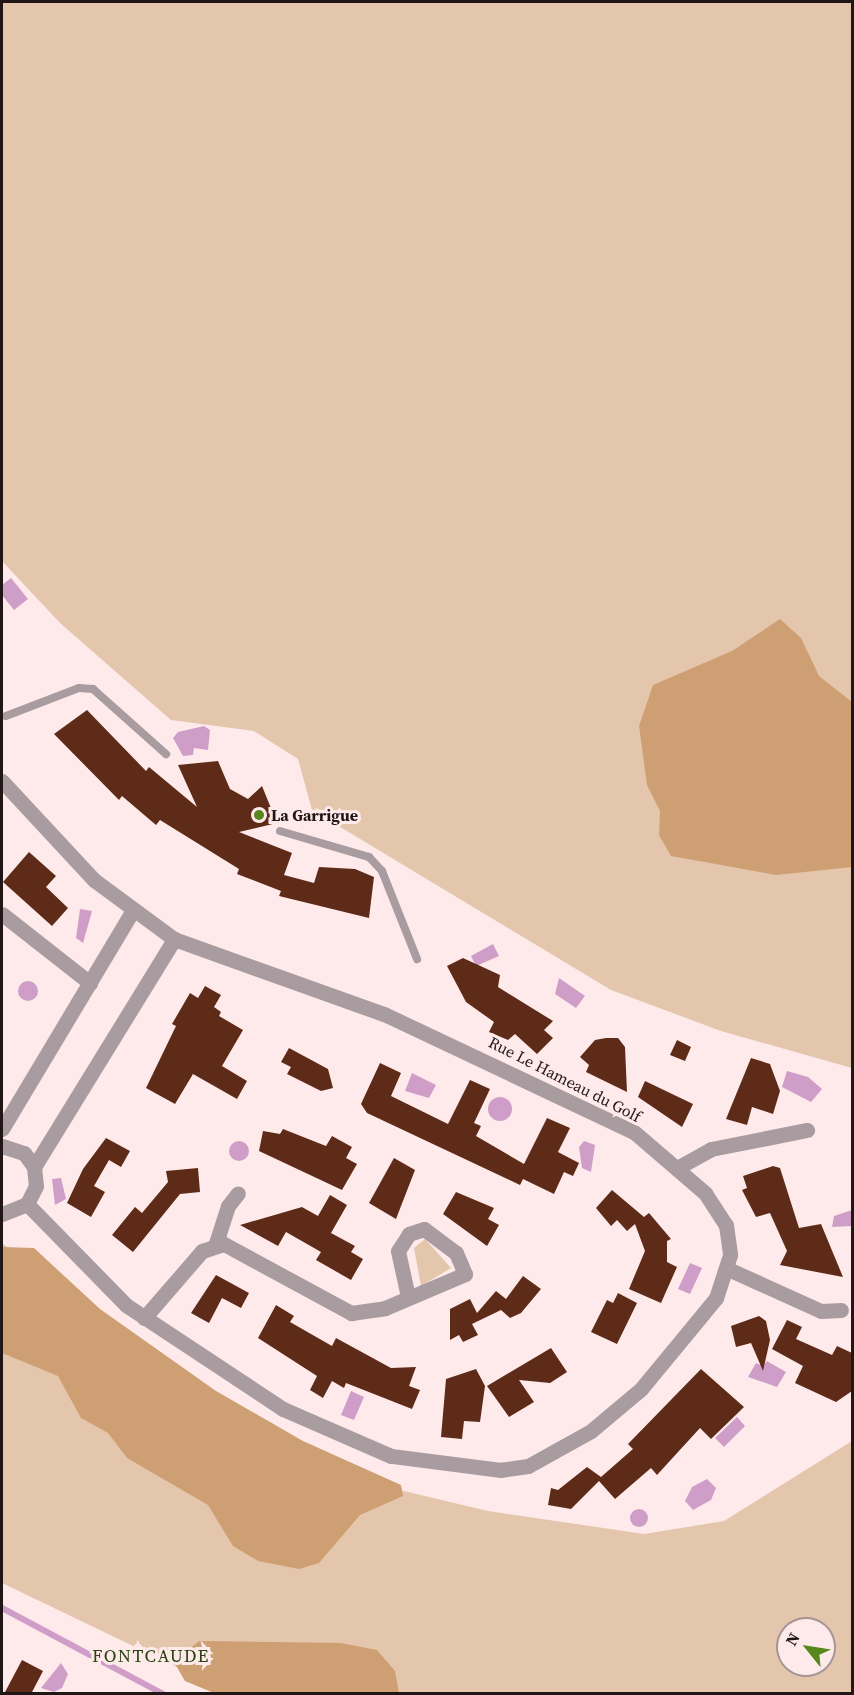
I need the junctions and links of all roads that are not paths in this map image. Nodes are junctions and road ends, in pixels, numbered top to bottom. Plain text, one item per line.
1 (6, 716) dead end
2 (166, 754) dead end
3 (2, 781) edge
4 (280, 831) dead end
5 (132, 912) junction
6 (2, 914) edge
7 (174, 939) junction
8 (417, 959) dead end
9 (90, 983) junction
10 (2, 1129) edge
11 (807, 1130) dead end
12 (2, 1146) edge
13 (34, 1167) junction
14 (677, 1168) junction
15 (238, 1193) dead end
16 (27, 1204) junction
17 (2, 1214) edge
18 (215, 1246) junction
19 (728, 1269) junction
20 (408, 1297) junction
21 (841, 1310) dead end
22 (144, 1318) junction

1 - 2 lane
3 - 5 street, Rue Le Hameau du Golf
4 - 8 lane
5 - 7 street, Rue Le Hameau du Golf
5 - 9 street
6 - 9 street
7 - 13 street
7 - 14 street, Rue Le Hameau du Golf
9 - 10 street
11 - 14 street
12 - 13 street
13 - 16 street
14 - 19 street, Rue Le Hameau du Golf
15 - 18 street
16 - 17 street
16 - 22 street
18 - 20 street
18 - 22 street
19 - 21 street
19 - 22 street
20 - 20 street

